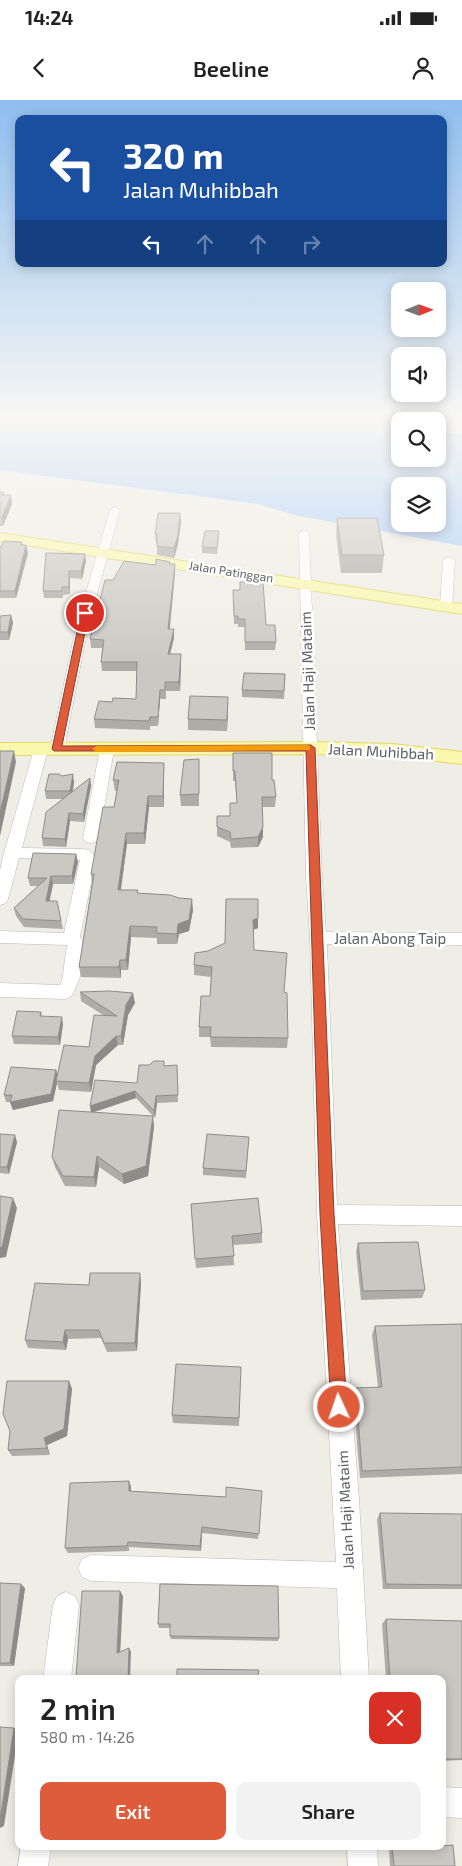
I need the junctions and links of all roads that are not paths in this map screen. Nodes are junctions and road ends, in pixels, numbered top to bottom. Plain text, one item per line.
1 (115, 510) dead end
2 (304, 532) dead end
3 (0, 537) edge
4 (104, 553) junction
5 (449, 560) dead end
6 (304, 584) junction
7 (446, 607) junction
8 (462, 609) edge
9 (311, 748) junction
10 (0, 749) edge
11 (49, 749) junction
12 (108, 749) junction
13 (462, 758) edge
14 (92, 838) dead end
15 (12, 853) junction
16 (0, 898) edge
17 (0, 937) edge
18 (318, 938) junction
19 (71, 939) junction
20 (462, 939) edge
21 (0, 990) edge
22 (327, 1214) junction
23 (462, 1216) edge
24 (91, 1568) dead end
25 (350, 1575) junction
26 (66, 1605) dead end
27 (57, 1675) edge
28 (355, 1675) edge
29 (446, 1802) edge
30 (462, 1803) edge
31 (35, 1850) edge
32 (362, 1850) edge
33 (33, 1866) edge
34 (363, 1866) edge

1 - 4 street
2 - 6 street, Jalan Haji Mataim
3 - 4 main road, Jalan Patinggan
4 - 6 main road, Jalan Patinggan
4 - 11 street
5 - 7 street
6 - 7 main road, Jalan Patinggan
6 - 9 street, Jalan Haji Mataim
7 - 8 main road, Jalan Patinggan
9 - 12 main road, Jalan Muhibbah
9 - 13 main road, Jalan Muhibbah
9 - 18 street, Jalan Haji Mataim
10 - 11 main road, Jalan Muhibbah
11 - 12 main road, Jalan Muhibbah
11 - 15 street
12 - 14 street
15 - 16 street
15 - 19 street
17 - 19 street
18 - 20 street, Jalan Abong Taip
18 - 22 street, Jalan Haji Mataim
19 - 21 street
22 - 23 street
22 - 25 street, Jalan Haji Mataim
24 - 25 street
25 - 28 street, Jalan Haji Mataim
26 - 27 street
29 - 30 street
31 - 33 street
32 - 34 street

